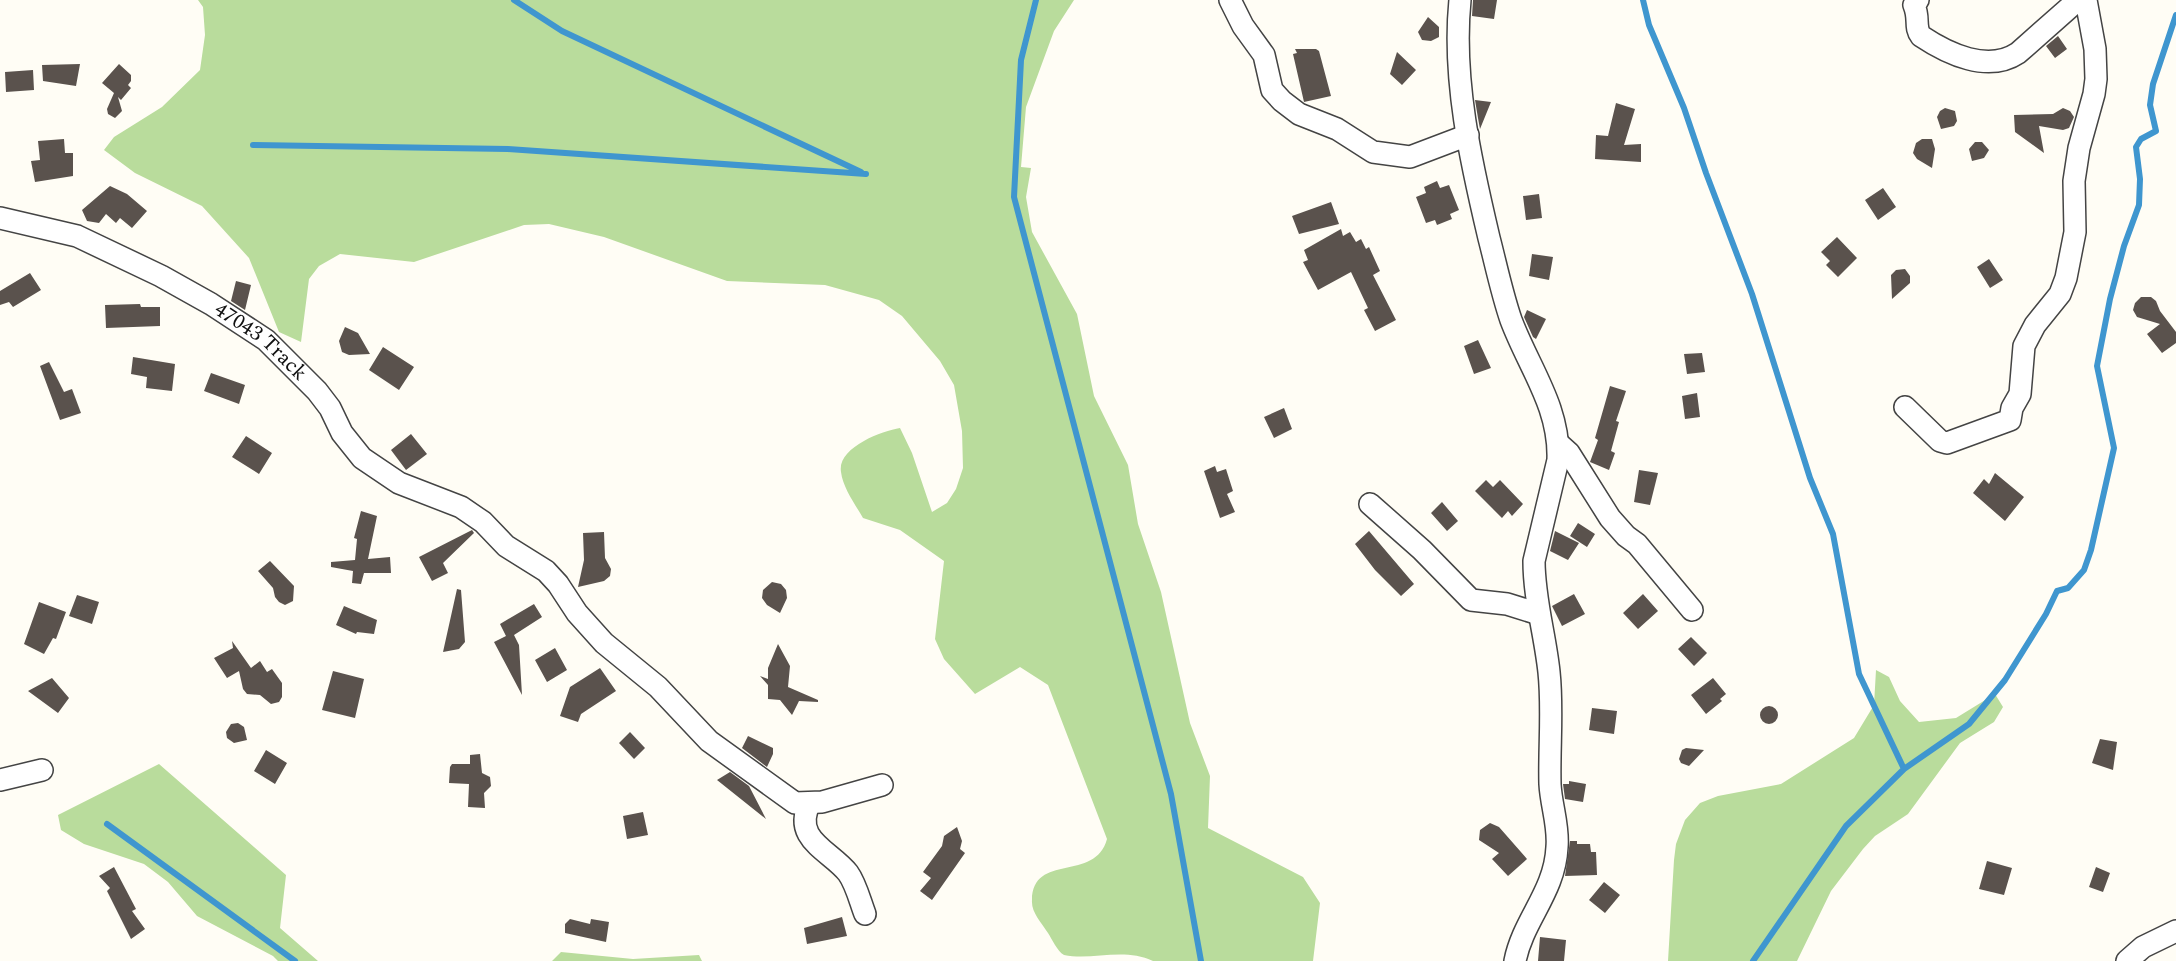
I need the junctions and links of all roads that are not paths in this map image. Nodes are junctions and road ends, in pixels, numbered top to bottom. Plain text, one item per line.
1 (1230, 0) edge
2 (1460, 0) edge
3 (1918, 0) edge
4 (2078, 0) edge
5 (2086, 0) edge
6 (1468, 135) junction
7 (0, 218) edge
8 (1905, 407) dead end
9 (1559, 444) junction
10 (1370, 504) dead end
11 (1692, 610) dead end
12 (1539, 614) junction
13 (42, 770) dead end
14 (0, 780) edge
15 (882, 785) dead end
16 (810, 803) junction
17 (865, 914) dead end
18 (2176, 931) edge
19 (1515, 961) edge
20 (2127, 961) edge

1 - 6 street
2 - 6 street
3 - 4 street
5 - 8 street
6 - 9 street
7 - 16 street, 47043 Track
9 - 11 street
9 - 12 street
10 - 12 street
12 - 19 street
13 - 14 street
15 - 16 street
16 - 17 street
18 - 20 street

